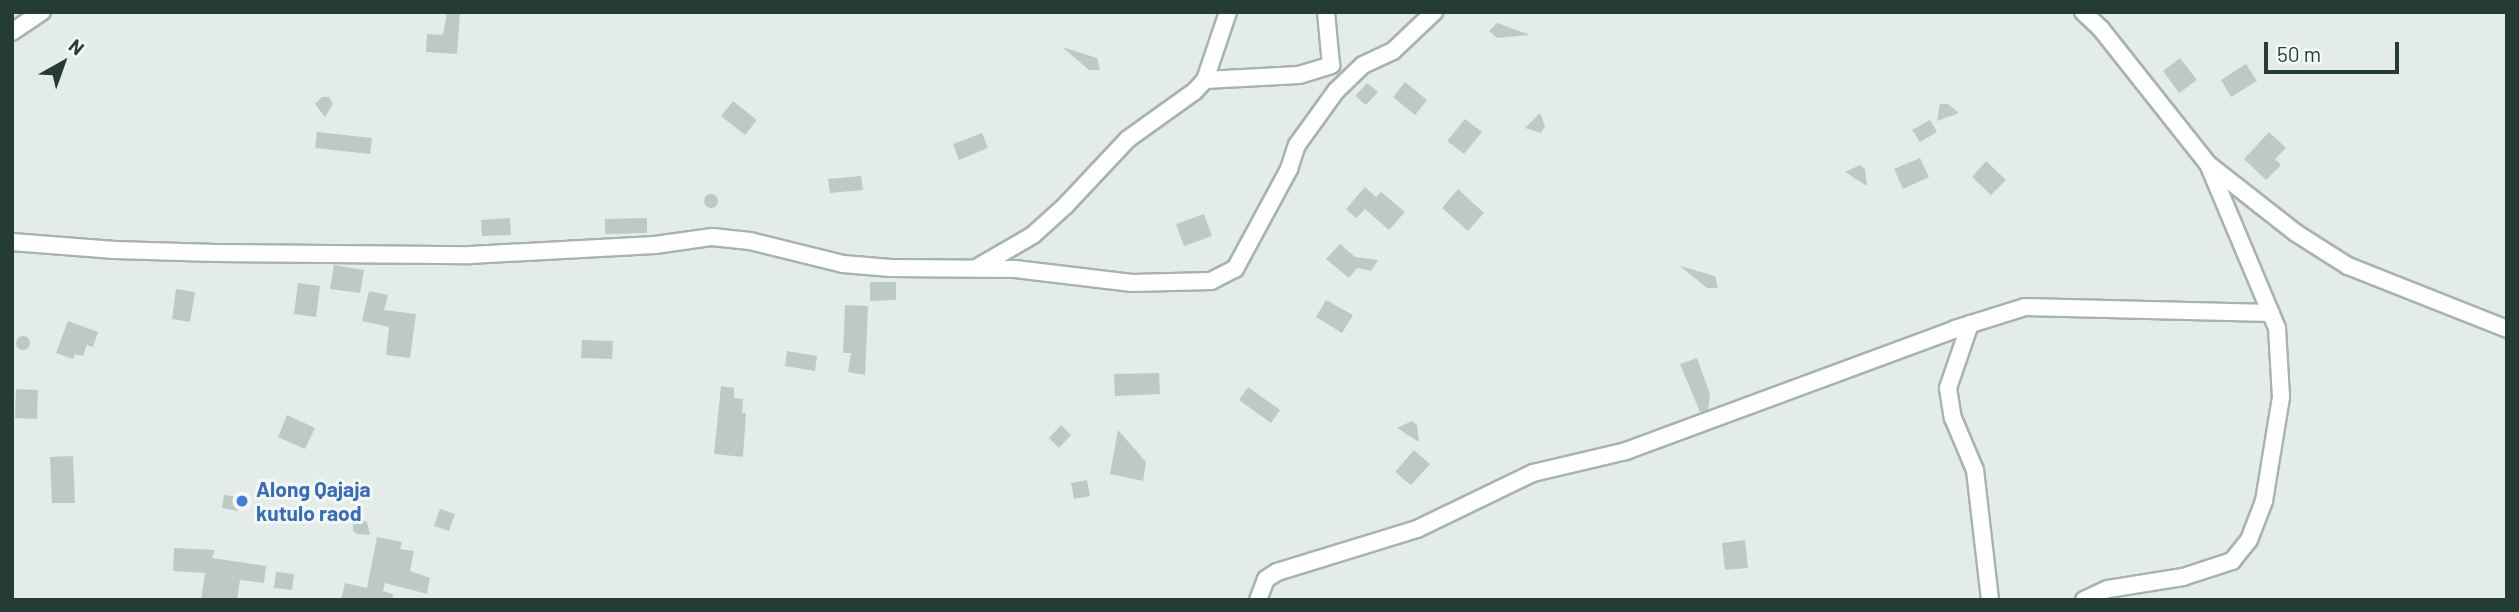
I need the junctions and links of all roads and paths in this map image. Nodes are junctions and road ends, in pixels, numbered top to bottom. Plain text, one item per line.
1 (42, 12) edge
2 (1227, 12) edge
3 (1326, 12) edge
4 (1434, 12) edge
5 (2083, 12) edge
6 (12, 32) edge
7 (1331, 65) junction
8 (1363, 65) junction
9 (1205, 80) junction
10 (2208, 164) junction
11 (12, 242) edge
12 (976, 268) junction
13 (2271, 313) junction
14 (1970, 324) junction
15 (2507, 329) edge
16 (1258, 600) edge
17 (1990, 600) edge
18 (2084, 600) edge

1 - 6 street
2 - 9 street
3 - 7 street
4 - 8 street
5 - 10 street
7 - 8 street
7 - 9 street
8 - 12 street
9 - 12 street
10 - 13 street
10 - 15 street
11 - 12 street
13 - 14 street
13 - 18 street
14 - 16 street
14 - 17 street

